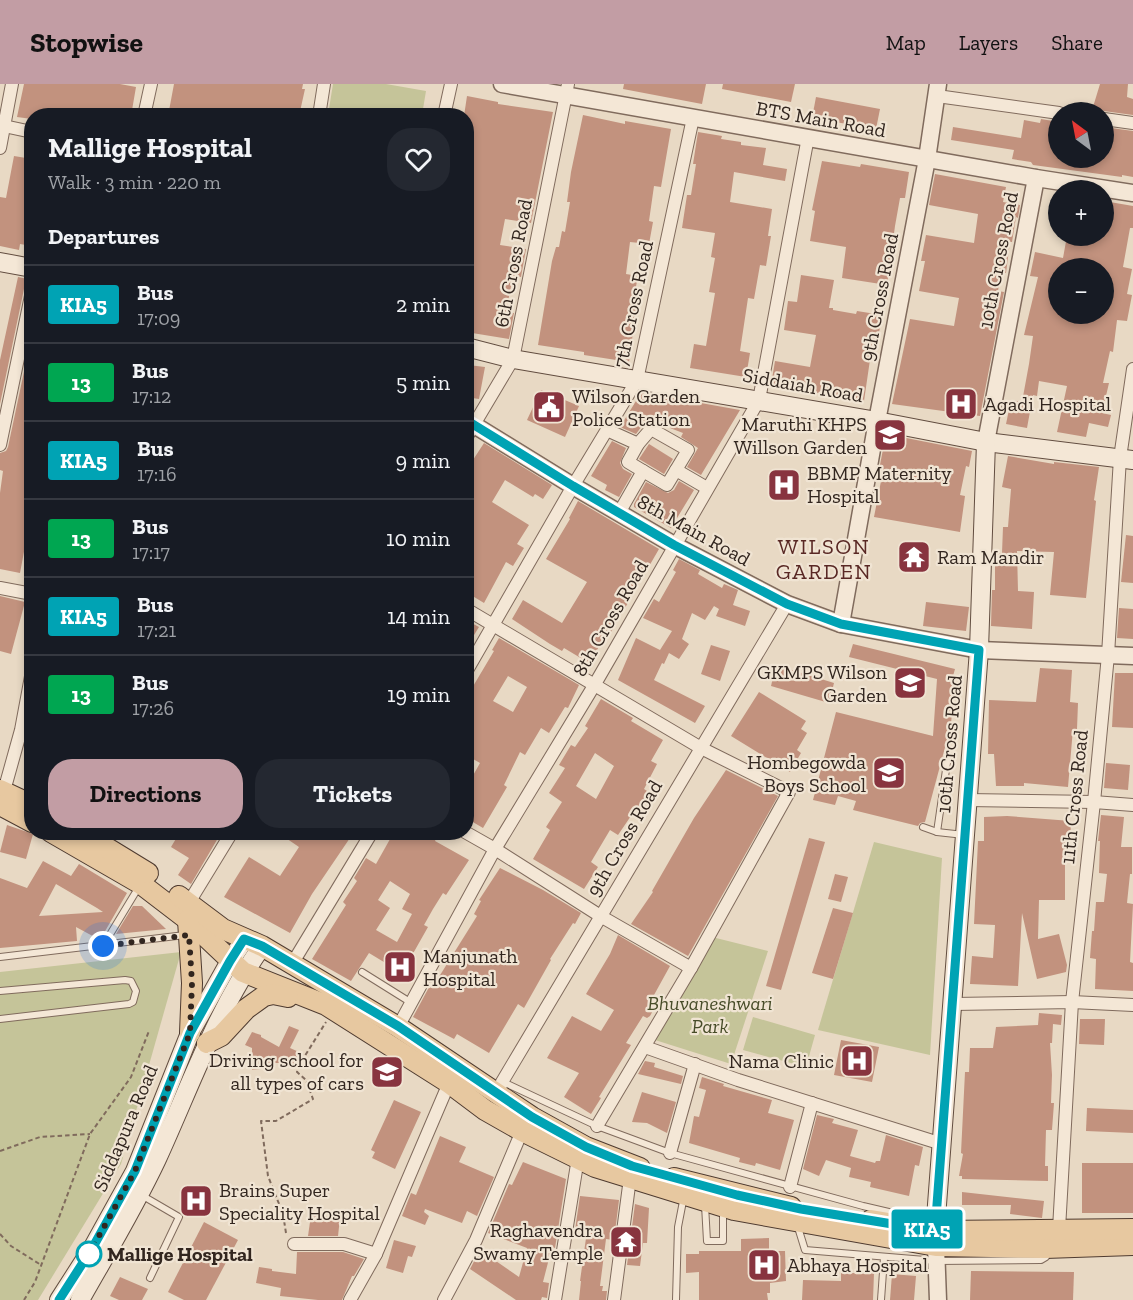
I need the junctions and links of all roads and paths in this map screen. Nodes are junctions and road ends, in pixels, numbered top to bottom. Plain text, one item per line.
1 (12, 84) edge
2 (150, 84) edge
3 (324, 84) edge
4 (451, 84) edge
5 (502, 84) edge
6 (937, 87) edge
7 (567, 90) edge
8 (146, 108) edge
9 (320, 108) edge
10 (446, 108) edge
11 (1048, 111) edge
12 (693, 118) junction
13 (1114, 120) edge
14 (1133, 123) edge
15 (4, 126) junction
16 (24, 130) edge
17 (808, 137) junction
18 (0, 147) edge
19 (927, 159) junction
20 (1036, 178) junction
21 (1133, 193) edge
22 (0, 262) edge
23 (24, 266) edge
24 (24, 330) edge
25 (474, 349) edge
26 (513, 359) junction
27 (1133, 369) edge
28 (637, 380) junction
29 (759, 400) junction
30 (474, 420) edge
31 (877, 421) junction
32 (607, 430) junction
33 (474, 431) edge
34 (986, 442) junction
35 (638, 444) junction
36 (0, 445) edge
37 (1126, 459) edge
38 (676, 470) junction
39 (643, 471) junction
40 (573, 486) junction
41 (708, 488) junction
42 (619, 513) junction
43 (674, 545) junction
44 (0, 588) edge
45 (24, 592) edge
46 (787, 604) junction
47 (474, 614) edge
48 (841, 624) junction
49 (493, 625) junction
50 (979, 650) junction
51 (1108, 655) junction
52 (1133, 656) edge
53 (474, 658) edge
54 (595, 684) junction
55 (24, 714) edge
56 (24, 726) edge
57 (21, 730) junction
58 (701, 748) junction
59 (948, 756) dead end
60 (1, 795) edge
61 (967, 800) junction
62 (24, 802) edge
63 (1094, 802) junction
64 (1133, 805) edge
65 (24, 815) edge
66 (923, 827) dead end
67 (937, 832) junction
68 (964, 836) junction
69 (474, 837) edge
70 (65, 840) edge
71 (99, 840) edge
72 (228, 840) edge
73 (367, 840) edge
74 (495, 849) junction
75 (141, 884) junction
76 (602, 917) junction
77 (188, 920) junction
78 (253, 943) junction
79 (103, 946) junction
80 (0, 957) edge
81 (292, 964) junction
82 (237, 967) junction
83 (691, 968) junction
84 (362, 972) dead end
85 (0, 991) edge
86 (410, 1002) junction
87 (1072, 1002) junction
88 (953, 1004) junction
89 (1133, 1005) edge
90 (330, 1008) junction
91 (0, 1018) edge
92 (398, 1026) junction
93 (149, 1031) dead end
94 (199, 1038) junction
95 (645, 1047) junction
96 (695, 1065) junction
97 (449, 1083) junction
98 (500, 1088) junction
99 (812, 1103) junction
100 (597, 1126) junction
101 (522, 1131) junction
102 (90, 1134) junction
103 (942, 1144) junction
104 (0, 1151) edge
105 (670, 1153) junction
106 (578, 1158) junction
107 (630, 1178) junction
108 (790, 1187) junction
109 (140, 1194) junction
110 (685, 1194) junction
111 (714, 1204) junction
112 (915, 1218) dead end
113 (796, 1220) junction
114 (1059, 1228) junction
115 (1133, 1229) edge
116 (0, 1234) edge
117 (934, 1236) junction
118 (291, 1243) joint
119 (1133, 1245) edge
120 (376, 1254) junction
121 (884, 1258) junction
122 (41, 1265) junction
123 (150, 1278) dead end
124 (24, 1300) edge
125 (59, 1300) edge
126 (80, 1300) edge
127 (350, 1300) edge
128 (444, 1300) edge
129 (555, 1300) edge
130 (614, 1300) edge
131 (676, 1300) edge
132 (882, 1300) edge
133 (938, 1300) edge

1 - 15 street
2 - 8 street
3 - 9 street
4 - 10 street
5 - 7 street, BTS Main Road
6 - 11 street
6 - 19 street, 9th Cross Road
7 - 12 street, BTS Main Road
7 - 26 street, 6th Cross Road
12 - 17 street, BTS Main Road
12 - 28 street, 7th Cross Road
13 - 14 street
15 - 16 street
15 - 18 street
17 - 19 street, BTS Main Road
17 - 29 street, 8th Cross Road
19 - 20 street, BTS Main Road
19 - 31 street, 9th Cross Road
20 - 21 street, BTS Main Road
20 - 34 street, 10th Cross Road
22 - 23 main road
24 - 36 street
25 - 26 main road, Siddaiah Road
26 - 28 main road, Siddaiah Road
26 - 30 street, 6th Cross Road
27 - 37 street, 11th Cross Road
28 - 29 main road, Siddaiah Road
28 - 32 street, 7th Cross Road
29 - 31 main road, Siddaiah Road
29 - 41 street, 8th Cross Road
31 - 34 main road, Siddaiah Road
31 - 48 street, 9th Cross Road
32 - 35 street
32 - 40 street, 7th Cross Road
33 - 40 street, 8th Main Road
34 - 37 main road, Siddaiah Road
34 - 50 main road, 10th Cross Road
35 - 38 street
35 - 39 street
37 - 51 street, 11th Cross Road
38 - 39 street
38 - 41 street
39 - 42 street
40 - 42 street, 8th Main Road
40 - 49 street, 7th Cross Road
41 - 43 street, 8th Cross Road
42 - 43 street, 8th Main Road
43 - 46 street, 8th Main Road
43 - 54 street, 8th Cross Road
44 - 45 street
46 - 48 street, 8th Main Road
46 - 58 street, 9th Cross Road
47 - 49 street
48 - 50 street, 8th Main Road
49 - 53 street, 7th Cross Road
49 - 54 street
50 - 51 street, 8th Main Road
50 - 61 main road, 10th Cross Road
51 - 52 street, 8th Main Road
51 - 63 street, 11th Cross Road
54 - 58 street
54 - 74 street, 8th Cross Road
55 - 57 street
56 - 57 street
57 - 60 street
58 - 76 street, 9th Cross Road
58 - 83 street
59 - 67 lane
60 - 62 main road
60 - 65 main road
61 - 63 street
61 - 68 main road, 10th Cross Road
63 - 64 street
63 - 87 street, 11th Cross Road
66 - 67 lane
67 - 68 lane
68 - 88 main road, 10th Cross Road
69 - 74 street
70 - 75 main road
71 - 77 main road
72 - 77 street
73 - 81 street
74 - 76 street
74 - 86 street, 8th Cross Road
75 - 77 main road
75 - 79 lane
76 - 83 street
76 - 98 street, 9th Cross Road
77 - 78 main road
77 - 79 lane
77 - 82 main road
77 - 94 main road
78 - 81 main road
78 - 82 main road
79 - 80 lane
81 - 92 main road
82 - 90 main road
82 - 94 main road
83 - 95 street
84 - 86 lane
85 - 91 lane
86 - 92 street, 8th Cross Road
87 - 88 street
87 - 89 street
87 - 114 street, 11th Cross Road
88 - 103 main road, 10th Cross Road
90 - 94 main road
90 - 97 main road
90 - 118 path
92 - 98 main road
93 - 102 path
94 - 109 main road, Siddapura Road
94 - 125 main road, Siddapura Road
95 - 96 street
95 - 100 street
96 - 99 street
96 - 105 street
97 - 101 main road
97 - 120 street
98 - 100 lane
98 - 117 main road
99 - 103 street
99 - 108 street
100 - 105 lane
101 - 106 main road
101 - 128 street
102 - 104 path
102 - 122 path
103 - 117 main road, 10th Cross Road
105 - 108 lane
106 - 107 main road
106 - 129 street
107 - 110 main road
107 - 130 street
108 - 112 lane
109 - 123 lane
109 - 126 main road, Siddapura Road
110 - 111 main road
110 - 131 lane
111 - 111 lane
111 - 113 main road
113 - 117 main road
113 - 121 lane
114 - 115 main road
114 - 117 main road
116 - 122 path
117 - 119 main road
117 - 121 lane
117 - 133 street
118 - 120 street
120 - 127 street
121 - 132 lane
122 - 124 path

